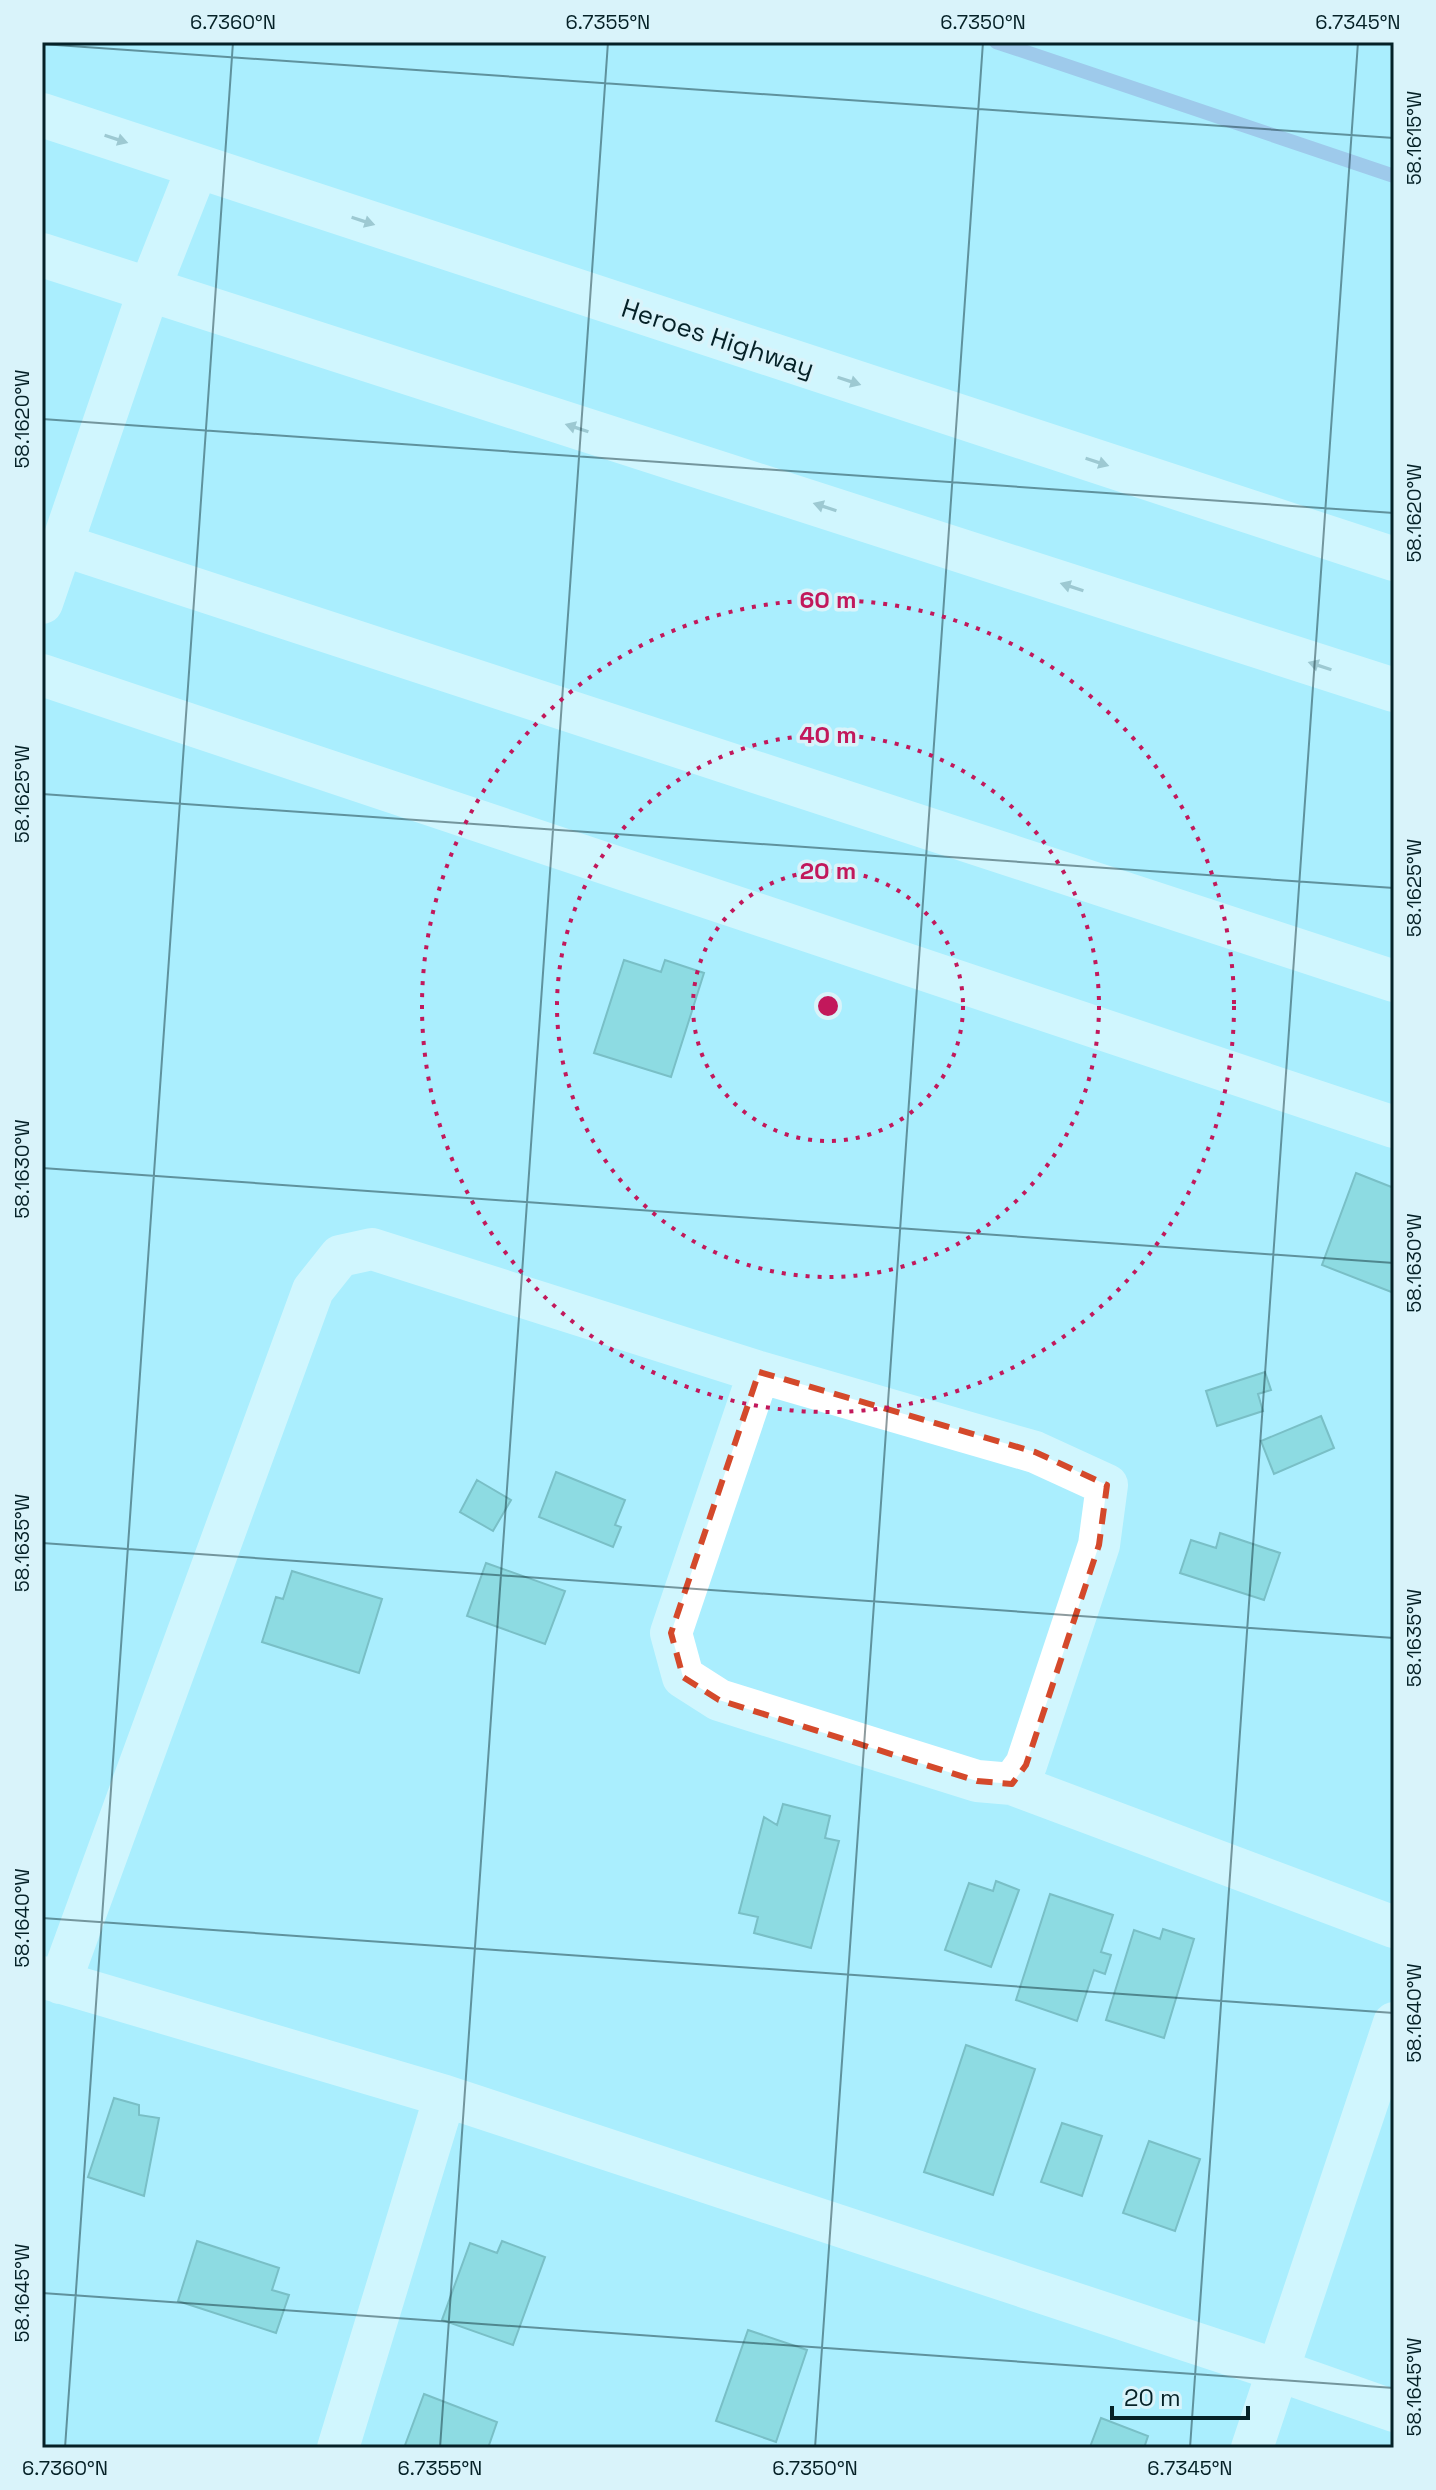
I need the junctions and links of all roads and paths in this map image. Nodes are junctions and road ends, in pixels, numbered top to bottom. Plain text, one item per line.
1 (42, 115) edge
2 (198, 166) junction
3 (42, 255) edge
4 (149, 290) junction
5 (62, 545) junction
6 (1394, 559) edge
7 (42, 603) edge
8 (42, 675) edge
9 (1394, 690) edge
10 (1394, 981) edge
11 (1394, 1127) edge
12 (759, 1372) junction
13 (1012, 1784) junction
14 (1394, 1927) edge
15 (51, 1980) edge
16 (1394, 2023) edge
17 (445, 2096) junction
18 (1280, 2371) junction
19 (1394, 2411) edge
20 (338, 2448) edge
21 (1252, 2448) edge

1 -> 2 main road, Heroes Highway
2 - 4 street
2 -> 6 main road, Heroes Highway
3 - 4 main road
4 - 5 street
9 -> 4 main road
5 - 7 street
5 - 10 street
8 - 11 street
12 - 13 street
12 - 13 street
12 - 15 street
13 - 14 street
15 - 17 street
16 - 18 street
17 - 18 street
17 - 20 street
18 - 19 street
18 - 21 street

